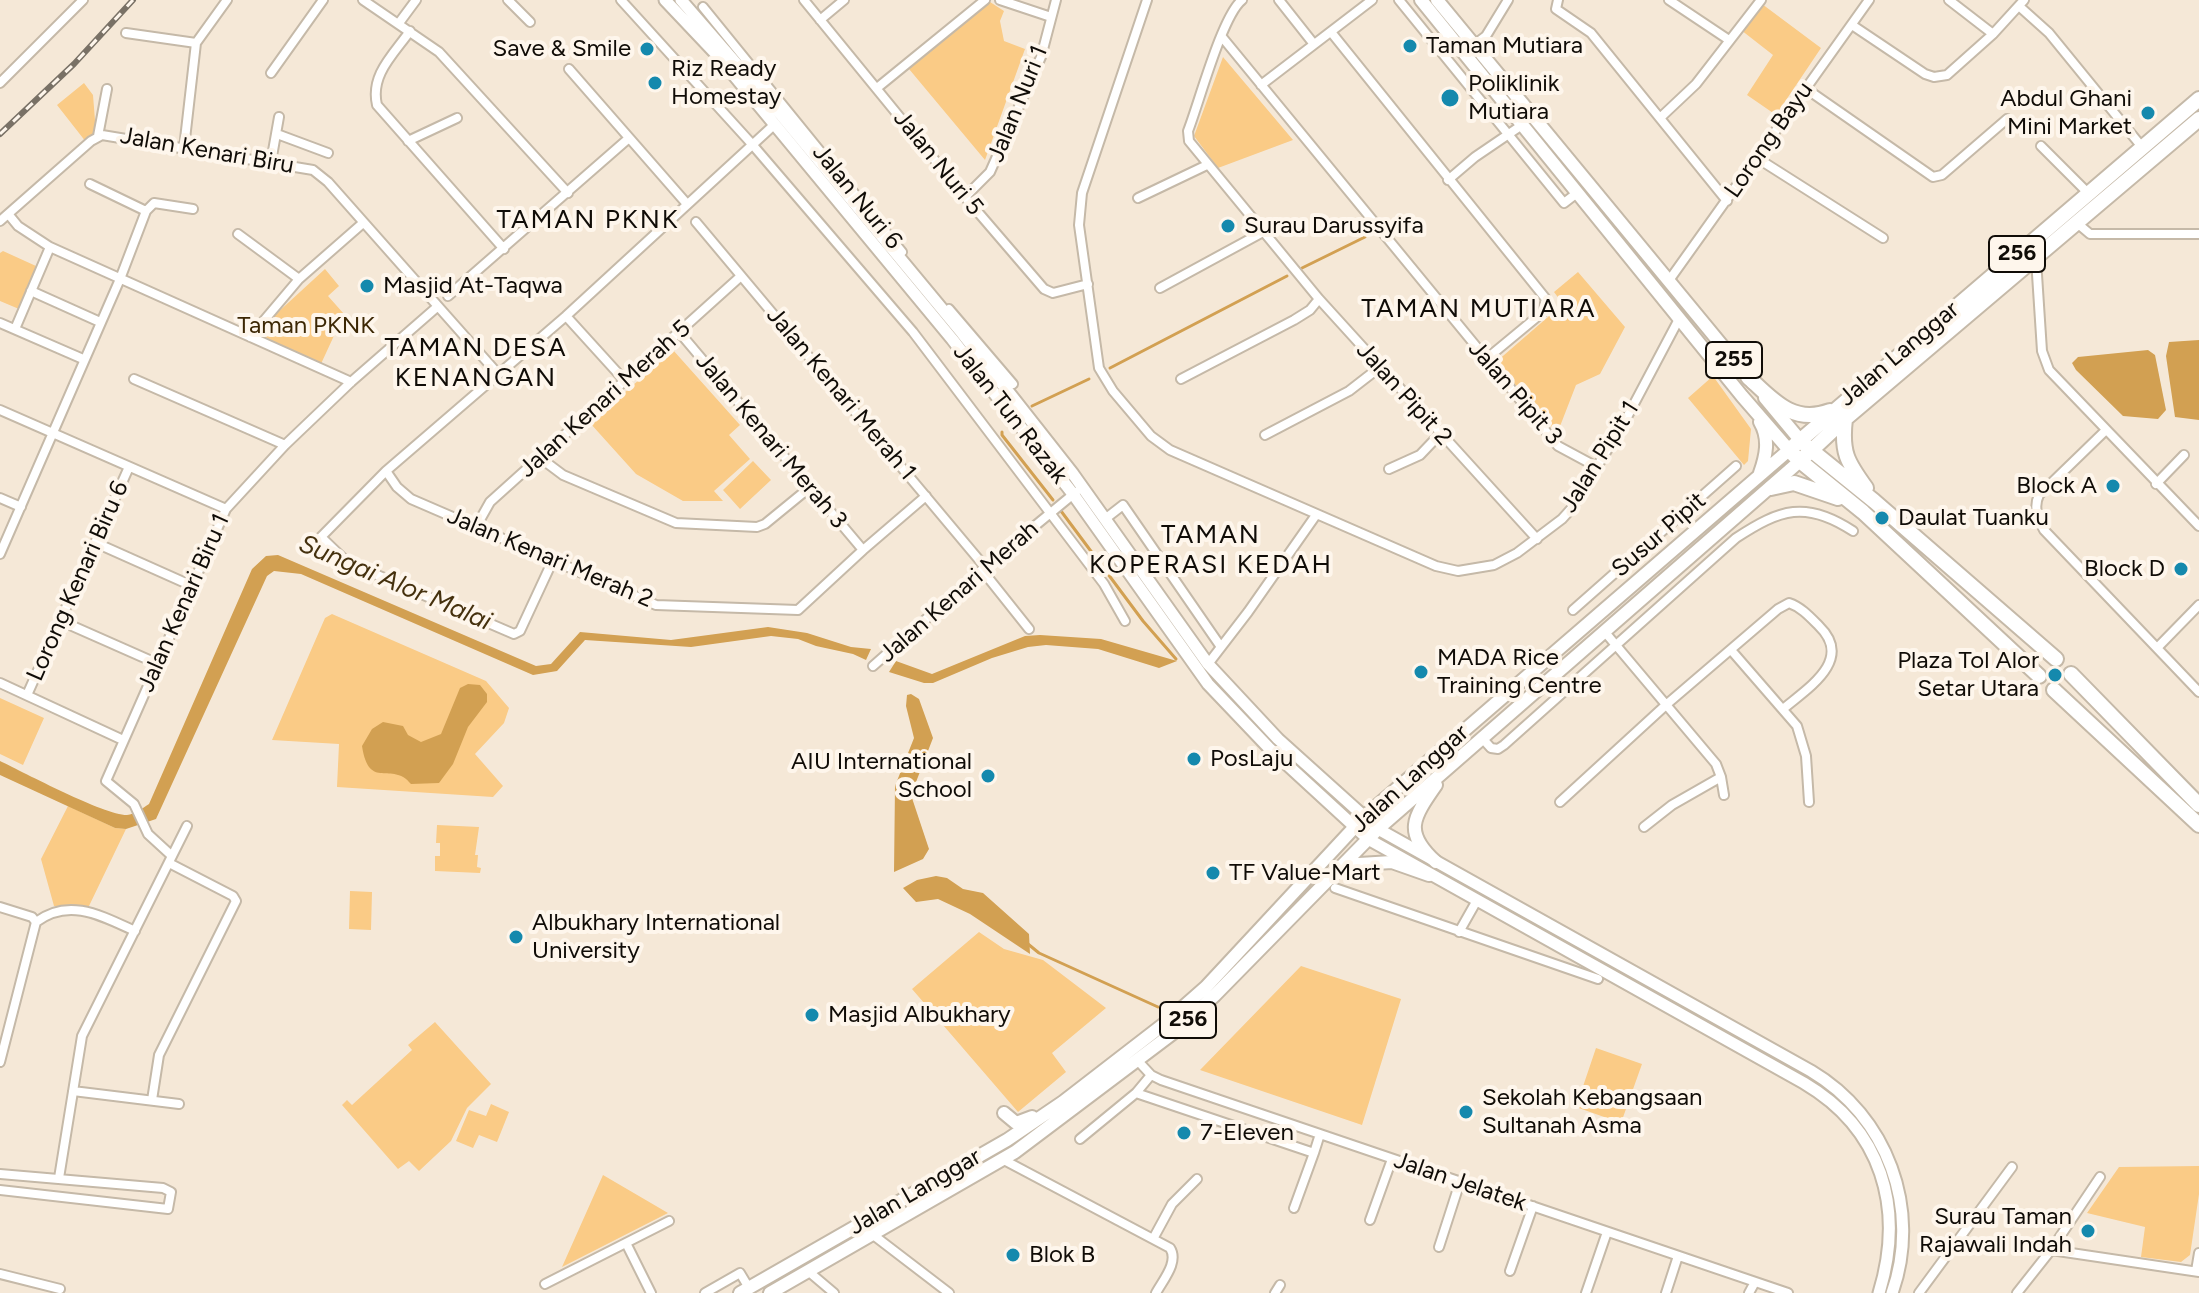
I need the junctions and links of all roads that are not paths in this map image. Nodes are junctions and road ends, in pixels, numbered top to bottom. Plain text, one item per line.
1 (83, 0) edge
2 (227, 0) edge
3 (323, 0) edge
4 (363, 0) edge
5 (416, 0) edge
6 (508, 0) edge
7 (621, 0) edge
8 (665, 0) edge
9 (681, 0) edge
10 (713, 0) edge
11 (804, 0) edge
12 (844, 0) edge
13 (985, 0) edge
14 (1000, 0) edge
15 (1056, 0) edge
16 (1147, 0) edge
17 (1242, 0) edge
18 (1279, 0) edge
19 (1372, 0) edge
20 (1399, 0) edge
21 (1421, 0) edge
22 (1437, 0) edge
23 (1508, 0) edge
24 (1558, 0) edge
25 (1669, 0) edge
26 (1761, 0) edge
27 (1869, 0) edge
28 (1949, 0) edge
29 (2022, 3) edge
30 (699, 11) junction
31 (1051, 17) junction
32 (820, 20) junction
33 (530, 22) dead end
34 (399, 23) junction
35 (1852, 25) junction
36 (410, 31) junction
37 (1331, 32) junction
38 (126, 33) dead end
39 (1993, 34) junction
40 (1222, 37) junction
41 (1729, 40) junction
42 (196, 43) junction
43 (1313, 43) junction
44 (1474, 45) junction
45 (569, 69) dead end
46 (271, 73) dead end
47 (0, 83) edge
48 (1261, 85) junction
49 (877, 88) junction
50 (1805, 88) junction
51 (107, 89) dead end
52 (2199, 99) edge
53 (279, 117) dead end
54 (1661, 117) junction
55 (457, 118) dead end
56 (2007, 119) dead end
57 (2199, 119) edge
58 (775, 124) junction
59 (1522, 125) junction
60 (277, 134) junction
61 (1507, 134) junction
62 (98, 136) junction
63 (629, 138) junction
64 (408, 141) junction
65 (751, 143) junction
66 (2041, 146) dead end
67 (2142, 147) junction
68 (184, 148) junction
69 (328, 153) dead end
70 (1757, 158) junction
71 (271, 162) junction
72 (1207, 165) junction
73 (1448, 180) junction
74 (90, 184) dead end
75 (568, 193) junction
76 (1577, 193) junction
77 (2088, 193) junction
78 (965, 197) junction
79 (1138, 198) dead end
80 (1727, 201) junction
81 (687, 204) junction
82 (193, 209) dead end
83 (146, 211) junction
84 (9, 215) junction
85 (0, 221) edge
86 (696, 222) dead end
87 (363, 223) junction
88 (2077, 223) junction
89 (1263, 232) junction
90 (238, 234) dead end
91 (2199, 234) edge
92 (1883, 238) dead end
93 (50, 247) junction
94 (504, 249) junction
95 (2036, 259) junction
96 (1639, 269) junction
97 (741, 276) junction
98 (120, 279) junction
99 (299, 279) junction
100 (1670, 279) junction
101 (1088, 284) junction
102 (1160, 288) dead end
103 (31, 291) junction
104 (448, 296) dead end
105 (1319, 299) junction
106 (437, 307) junction
107 (1676, 315) junction
108 (566, 316) junction
109 (100, 322) junction
110 (0, 323) edge
111 (15, 329) junction
112 (680, 333) junction
113 (250, 337) junction
114 (83, 359) junction
115 (1485, 360) junction
116 (1380, 367) junction
117 (498, 374) junction
118 (1748, 377) junction
119 (1002, 378) junction
120 (134, 379) dead end
121 (1181, 379) dead end
122 (625, 381) junction
123 (351, 382) junction
124 (1013, 384) dead end
125 (1742, 396) junction
126 (0, 410) edge
127 (1840, 414) junction
128 (2105, 431) junction
129 (52, 433) junction
130 (1440, 434) junction
131 (1265, 435) dead end
132 (285, 445) junction
133 (1800, 450) junction
134 (543, 453) junction
135 (2184, 455) dead end
136 (1736, 466) dead end
137 (129, 467) junction
138 (1597, 467) junction
139 (1389, 469) dead end
140 (386, 471) junction
141 (1759, 476) junction
142 (2156, 484) junction
143 (809, 488) junction
144 (1771, 488) junction
145 (1077, 490) junction
146 (926, 496) junction
147 (0, 498) edge
148 (1874, 501) junction
149 (21, 507) junction
150 (226, 509) junction
151 (1863, 512) junction
152 (1050, 513) junction
153 (1316, 515) junction
154 (1681, 515) junction
155 (1105, 519) junction
156 (2199, 526) edge
157 (478, 528) junction
158 (1695, 531) junction
159 (1853, 531) dead end
160 (1537, 539) junction
161 (96, 543) junction
162 (863, 550) junction
163 (0, 554) edge
164 (553, 560) junction
165 (984, 568) junction
166 (190, 585) junction
167 (1581, 603) junction
168 (2199, 605) edge
169 (1573, 610) dead end
170 (61, 621) junction
171 (1125, 621) dead end
172 (1590, 622) junction
173 (1029, 629) dead end
174 (1606, 638) junction
175 (1221, 647) junction
176 (2157, 648) junction
177 (1731, 650) junction
178 (2056, 659) dead end
179 (156, 663) junction
180 (1208, 664) junction
181 (873, 666) dead end
182 (2071, 674) dead end
183 (2039, 676) dead end
184 (0, 683) edge
185 (2054, 690) dead end
186 (2199, 692) edge
187 (27, 695) junction
188 (1667, 704) junction
189 (1783, 709) junction
190 (1482, 738) junction
191 (123, 740) junction
192 (1450, 766) junction
193 (1721, 777) junction
194 (1724, 795) dead end
195 (1560, 802) dead end
196 (1809, 802) dead end
197 (2199, 805) edge
198 (1364, 817) junction
199 (2199, 825) edge
200 (187, 826) dead end
201 (1354, 827) junction
202 (1644, 827) dead end
203 (1378, 829) junction
204 (1368, 839) junction
205 (171, 860) junction
206 (1436, 862) junction
207 (1342, 865) junction
208 (1429, 875) junction
209 (1335, 888) dead end
210 (1476, 902) junction
211 (0, 907) edge
212 (36, 922) junction
213 (135, 931) junction
214 (1459, 932) junction
215 (1598, 979) dead end
216 (1138, 1061) junction
217 (0, 1062) edge
218 (1151, 1075) junction
219 (73, 1091) junction
220 (1136, 1093) junction
221 (152, 1100) junction
222 (1063, 1102) junction
223 (179, 1104) dead end
224 (1004, 1113) dead end
225 (1320, 1134) junction
226 (1080, 1139) dead end
227 (1314, 1153) junction
228 (1002, 1159) junction
229 (1392, 1159) junction
230 (2012, 1167) dead end
231 (0, 1174) edge
232 (2100, 1177) dead end
233 (59, 1178) junction
234 (1197, 1179) dead end
235 (1460, 1182) junction
236 (0, 1190) edge
237 (1533, 1206) junction
238 (1294, 1208) dead end
239 (1370, 1220) dead end
240 (669, 1221) dead end
241 (1607, 1232) junction
242 (872, 1234) junction
243 (1153, 1239) junction
244 (626, 1243) junction
245 (1439, 1247) dead end
246 (2051, 1250) junction
247 (2199, 1253) edge
248 (1678, 1256) junction
249 (808, 1271) junction
250 (1510, 1271) dead end
251 (2198, 1272) edge
252 (0, 1274) edge
253 (1755, 1282) junction
254 (545, 1284) dead end
255 (60, 1289) dead end
256 (745, 1290) edge
257 (651, 1293) edge
258 (705, 1293) edge
259 (770, 1293) edge
260 (834, 1293) edge
261 (949, 1293) edge
262 (1156, 1293) edge
263 (1586, 1293) edge
264 (1666, 1293) edge
265 (1749, 1293) edge
266 (1788, 1293) edge
267 (1879, 1293) edge
268 (1892, 1293) edge
269 (1919, 1293) edge
270 (2017, 1293) edge

1 - 47 street
2 - 42 street
3 - 46 street
4 - 34 street
5 - 34 street
6 - 33 street
7 - 65 street
8 - 58 main road, Jalan Tun Razak
9 - 30 main road, Jalan Tun Razak
10 - 30 street
11 - 32 street, Jalan Nuri 5
12 - 32 street
13 - 49 street
14 - 31 street
15 - 31 street, Jalan Nuri 1
16 - 101 street, Jalan Pipit 1
17 - 40 street, Jalan Pipit 2
18 - 43 street
19 - 37 street
20 - 61 street
21 - 59 main road, 255
22 - 44 main road, 255
23 - 44 street
24 - 54 street
25 - 41 street
26 - 41 street
27 - 35 street, Lorong Bayu
28 - 39 street
29 - 39 street
29 - 67 street
30 - 119 main road, Jalan Tun Razak
31 - 78 street, Jalan Nuri 1
32 - 49 street, Jalan Nuri 5
34 - 36 street
35 - 39 street
35 - 50 street, Lorong Bayu
36 - 64 street
36 - 75 street
37 - 43 street
37 - 73 street
38 - 42 street
40 - 48 street, Jalan Pipit 3
40 - 72 street, Jalan Pipit 2
41 - 54 street
42 - 68 street
43 - 48 street
44 - 100 main road, 255
45 - 63 street
48 - 115 street, Jalan Pipit 3
49 - 78 street, Jalan Nuri 5
50 - 56 street
50 - 70 street, Lorong Bayu
51 - 62 street
52 - 67 highway, Jalan Langgar / 256
53 - 60 street
54 - 80 street
55 - 64 street
57 - 88 highway, Jalan Langgar / 256
58 - 65 street
58 - 145 main road, Jalan Tun Razak
59 - 61 street
59 - 76 main road, 255
60 - 69 street
60 - 71 street
61 - 73 street
61 - 76 street
62 - 68 street, Jalan Kenari Biru
62 - 84 street, Jalan Kenari Biru
63 - 75 street
63 - 81 street
64 - 94 street
65 - 81 street
65 - 152 street
66 - 77 street
67 - 77 highway, Jalan Langgar / 256
68 - 71 street, Jalan Kenari Biru
70 - 80 street, Lorong Bayu
70 - 92 street
71 - 87 street, Jalan Kenari Biru
72 - 79 street
72 - 89 street, Jalan Pipit 2
73 - 115 street
74 - 83 street
75 - 94 street
76 - 96 main road, 255
77 - 127 highway, Jalan Langgar / 256
78 - 101 street, Jalan Nuri 5
80 - 100 street, Lorong Bayu
81 - 108 street
82 - 83 street
83 - 98 street
84 - 85 street, Jalan Kenari Biru
84 - 93 street
86 - 97 street, Jalan Kenari Merah 1
87 - 99 street
87 - 106 street, Jalan Kenari Biru
88 - 91 street
88 - 95 highway, Jalan Langgar / 256
89 - 102 street
89 - 105 street, Jalan Pipit 2
90 - 99 street
93 - 98 street
93 - 103 street
94 - 104 street
95 - 127 highway, Jalan Langgar / 256
95 - 128 street
96 - 100 main road
96 - 107 main road, 255
97 - 112 street, Jalan Kenari Merah 5
97 - 146 street, Jalan Kenari Merah 1
98 - 109 street
98 - 113 street
99 - 113 street
100 - 107 main road
100 - 118 main road, 255
101 - 153 street, Jalan Pipit 1
103 - 109 street
103 - 111 street
105 - 116 street, Jalan Pipit 2
105 - 121 street
106 - 117 street, Jalan Kenari Biru
106 - 123 street, Jalan Kenari Biru 1
107 - 125 main road, 255
107 - 138 street, Jalan Pipit 1
108 - 117 street
108 - 122 street
109 - 114 street
110 - 111 street
111 - 114 street
112 - 122 street, Jalan Kenari Merah 5
112 - 143 street, Jalan Kenari Merah 3
113 - 123 street
114 - 129 street
115 - 138 street, Jalan Pipit 3
116 - 130 street, Jalan Pipit 2
116 - 131 street
117 - 140 street
118 - 127 highway
118 - 133 main road, 255
119 - 124 street
119 - 145 main road, Jalan Tun Razak
120 - 132 street
122 - 134 street, Jalan Kenari Merah 5
123 - 132 street, Jalan Kenari Biru 1
125 - 133 main road, 255
125 - 141 main road
126 - 129 street
127 - 133 highway, Jalan Langgar / 256
127 - 148 highway
128 - 142 street
128 - 176 street
129 - 137 street
129 - 149 street
130 - 139 street
130 - 160 street, Jalan Pipit 2
132 - 150 street, Jalan Kenari Biru 1
133 - 141 main road, Jalan Langgar / 256
133 - 144 main road, Jalan Langgar / 256
133 - 148 highway
133 - 151 highway
134 - 143 street
134 - 157 street, Jalan Kenari Merah 5
135 - 142 street
136 - 154 street, Susur Pipit
137 - 150 street
137 - 161 street, Lorong Kenari Biru 6
138 - 160 street, Jalan Pipit 1
140 - 157 street, Jalan Kenari Merah 2
140 - 164 street
141 - 158 main road, Jalan Langgar / 256
142 - 156 street
143 - 162 street, Jalan Kenari Merah 3
144 - 151 highway
144 - 174 main road, Jalan Langgar / 256
145 - 152 street, Jalan Kenari Merah
145 - 155 main road, Jalan Tun Razak
145 - 201 main road, Jalan Tun Razak
146 - 162 street, Jalan Kenari Merah 2
146 - 165 street, Jalan Kenari Merah 1
147 - 149 street
148 - 178 highway
149 - 163 street
150 - 166 street, Jalan Kenari Biru 1
151 - 183 highway
152 - 165 street, Jalan Kenari Merah
152 - 171 street
153 - 160 street, Jalan Pipit 1
153 - 175 street
154 - 158 street
154 - 167 street, Susur Pipit
155 - 175 street
155 - 180 main road, Jalan Tun Razak
157 - 164 street, Jalan Kenari Merah 2
158 - 172 main road, Jalan Langgar / 256
159 - 174 street
161 - 166 street
161 - 170 street, Lorong Kenari Biru 6
162 - 164 street, Jalan Kenari Merah 2
165 - 173 street, Jalan Kenari Merah 1
165 - 181 street, Jalan Kenari Merah
166 - 179 street, Jalan Kenari Biru 1
167 - 169 street, Susur Pipit
167 - 172 street
168 - 176 street
170 - 179 street
170 - 187 street, Lorong Kenari Biru 6
172 - 174 main road
172 - 198 main road, Jalan Langgar / 256
174 - 188 street
174 - 190 main road, Jalan Langgar / 256
174 - 190 street
175 - 180 street
176 - 186 street
177 - 188 street
177 - 189 street
177 - 189 street
179 - 191 street, Jalan Kenari Biru 1
180 - 198 main road, Jalan Tun Razak
182 - 197 highway
184 - 187 street
185 - 199 highway
187 - 191 street
188 - 193 street
188 - 195 street
189 - 196 street
190 - 192 main road, Jalan Langgar / 256
191 - 205 street, Jalan Kenari Biru 1
192 - 203 main road, Jalan Langgar / 256
192 - 206 main road
193 - 194 street
193 - 202 street
198 - 201 main road, Jalan Langgar / 256
198 - 203 main road, Jalan Tun Razak
200 - 205 street
201 - 204 main road, Jalan Tun Razak
201 - 222 main road, Jalan Langgar / 256
203 - 204 main road, Jalan Langgar / 256
203 - 206 main road, Jalan Tun Razak
204 - 207 main road, Jalan Langgar / 256
204 - 208 main road, Jalan Tun Razak
205 - 213 street
205 - 221 street
206 - 268 main road, Jalan Tun Razak
207 - 208 main road
207 - 216 main road, Jalan Langgar / 256
208 - 210 main road, Jalan Tun Razak
209 - 214 street
210 - 214 street
210 - 267 main road, Jalan Tun Razak
211 - 212 street
212 - 213 street
212 - 217 street
213 - 219 street
214 - 215 street
216 - 218 street, Jalan Jelatek
216 - 228 main road, Jalan Langgar / 256
218 - 220 street
218 - 225 street, Jalan Jelatek
219 - 221 street
219 - 233 street
220 - 226 street
220 - 227 street
221 - 223 street
222 - 224 main road
222 - 256 main road, Jalan Langgar / 256
225 - 227 street
225 - 229 street, Jalan Jelatek
227 - 238 street
228 - 242 main road, Jalan Langgar / 256
228 - 243 street
229 - 235 street, Jalan Jelatek
229 - 239 street
230 - 269 street
231 - 233 street
232 - 246 street
233 - 236 street
234 - 243 street
235 - 237 street, Jalan Jelatek
235 - 245 street
237 - 241 street, Jalan Jelatek
237 - 250 street
240 - 244 street
241 - 248 street, Jalan Jelatek
241 - 263 street
242 - 249 main road, Jalan Langgar / 256
242 - 261 street
243 - 262 street
244 - 254 street
244 - 257 street
246 - 251 street
246 - 270 street
247 - 251 street
248 - 253 street, Jalan Jelatek
248 - 264 street
249 - 259 main road, Jalan Langgar / 256
249 - 260 street
252 - 255 street
253 - 265 street
253 - 266 street, Jalan Jelatek
256 - 258 street

